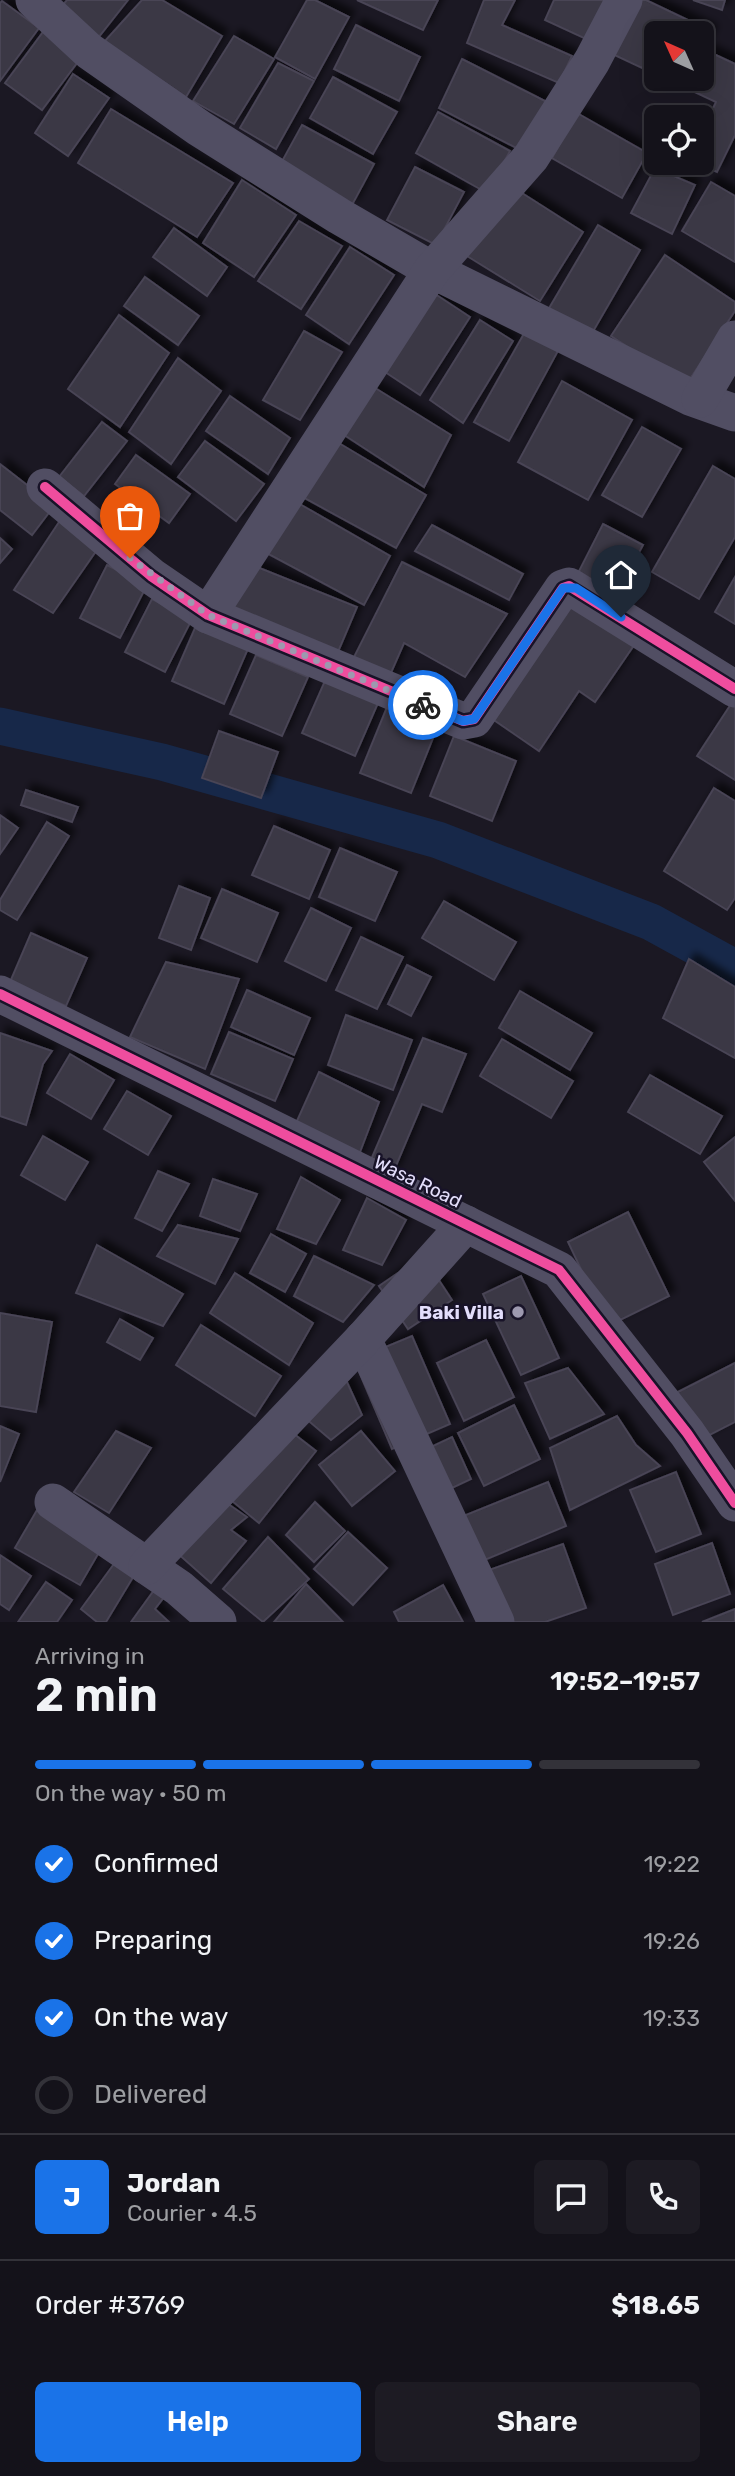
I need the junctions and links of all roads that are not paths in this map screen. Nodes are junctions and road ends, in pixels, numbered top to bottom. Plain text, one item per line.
1 (34, 0) edge
2 (624, 0) edge
3 (432, 271) junction
4 (735, 339) edge
5 (700, 399) junction
6 (735, 413) edge
7 (45, 487) dead end
8 (208, 615) junction
9 (735, 689) edge
10 (0, 994) edge
11 (466, 1224) junction
12 (363, 1339) junction
13 (53, 1503) dead end
14 (735, 1503) edge
15 (146, 1566) junction
16 (218, 1622) edge
17 (496, 1622) edge

1 - 3 street
2 - 3 street
3 - 5 street
3 - 8 street
4 - 5 street
5 - 6 street
7 - 8 street
8 - 9 street
10 - 11 street, Wasa Road
11 - 12 street
11 - 14 street, Wasa Road
12 - 15 street
12 - 17 street
13 - 15 street
15 - 16 street

